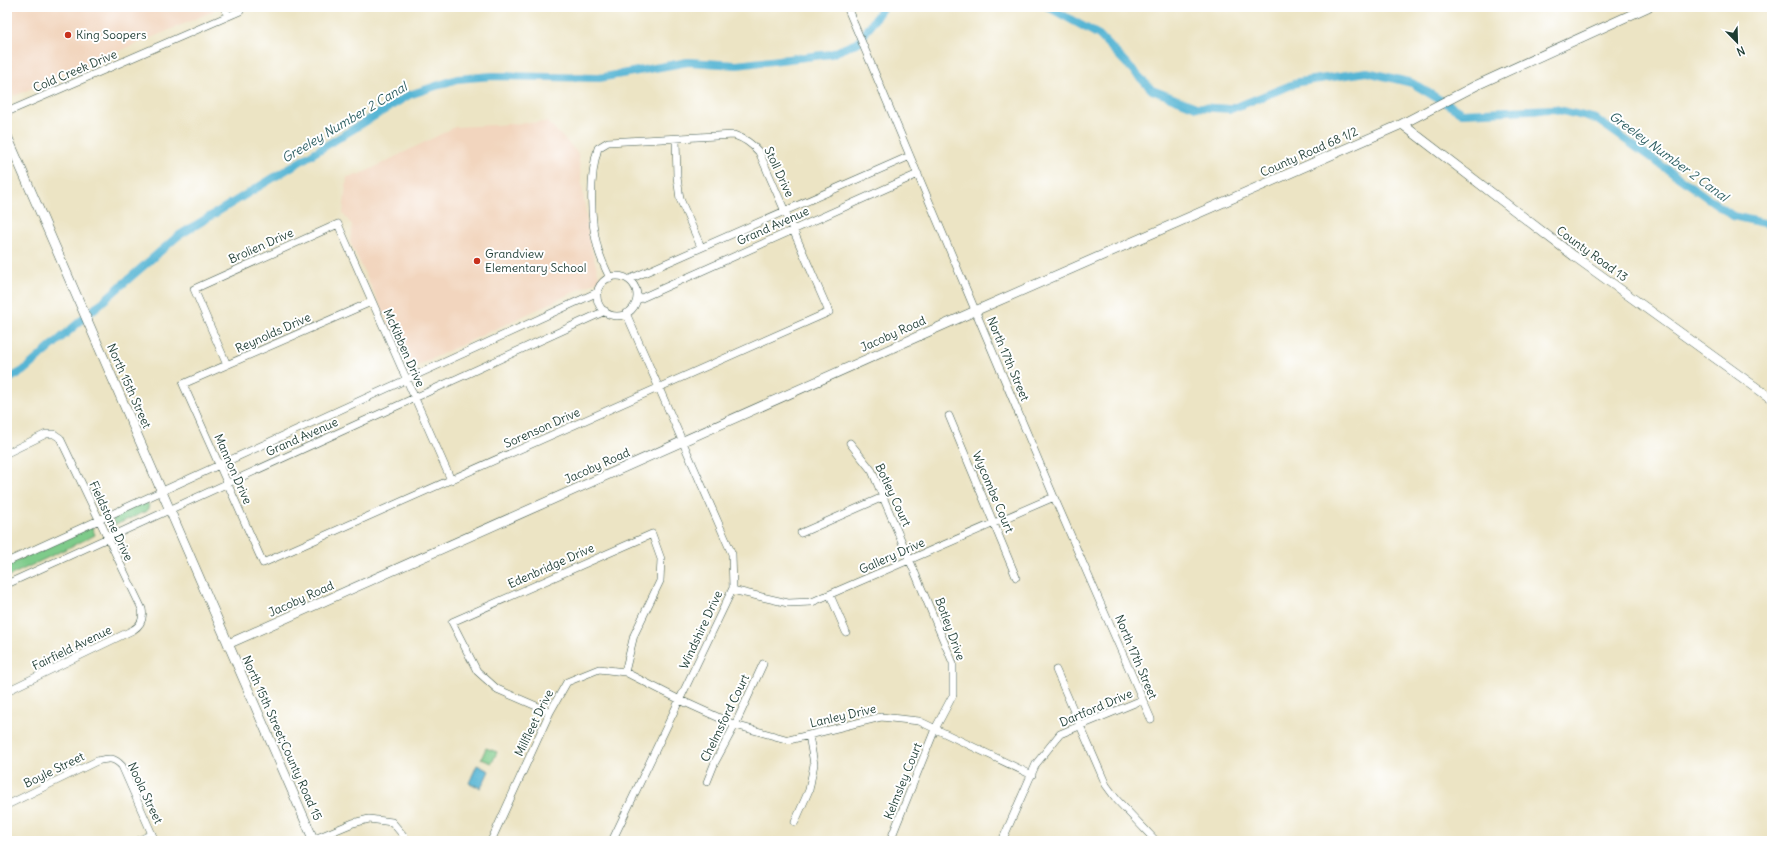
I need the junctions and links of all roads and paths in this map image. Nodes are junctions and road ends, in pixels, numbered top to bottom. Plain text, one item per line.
1 (224, 7) edge
2 (847, 7) edge
3 (1648, 7) edge
4 (240, 11) dead end
5 (228, 16) junction
6 (7, 112) edge
7 (1402, 124) junction
8 (7, 136) edge
9 (676, 139) junction
10 (910, 156) junction
11 (918, 174) junction
12 (785, 211) junction
13 (338, 224) joint
14 (793, 229) junction
15 (701, 247) junction
16 (610, 278) junction
17 (630, 280) junction
18 (598, 292) junction
19 (637, 300) junction
20 (371, 302) junction
21 (605, 311) junction
22 (975, 311) junction
23 (829, 312) joint
24 (626, 313) junction
25 (227, 365) junction
26 (406, 380) junction
27 (183, 384) joint
28 (659, 388) junction
29 (414, 398) junction
30 (1772, 399) edge
31 (949, 416) dead end
32 (682, 441) junction
33 (850, 443) dead end
34 (7, 453) edge
35 (219, 465) junction
36 (451, 480) junction
37 (227, 483) junction
38 (162, 491) junction
39 (883, 497) junction
40 (1054, 497) junction
41 (170, 510) junction
42 (99, 520) junction
43 (994, 523) junction
44 (801, 533) dead end
45 (108, 538) junction
46 (911, 560) junction
47 (7, 562) edge
48 (263, 563) joint
49 (1016, 577) dead end
50 (7, 584) edge
51 (732, 590) junction
52 (830, 595) junction
53 (142, 620) joint
54 (846, 632) dead end
55 (228, 644) junction
56 (763, 664) dead end
57 (1056, 670) dead end
58 (625, 672) junction
59 (7, 691) edge
60 (680, 700) junction
61 (1142, 700) junction
62 (550, 712) junction
63 (1151, 719) dead end
64 (735, 725) junction
65 (1080, 725) junction
66 (935, 729) junction
67 (809, 735) junction
68 (111, 758) joint
69 (1032, 775) junction
70 (707, 782) dead end
71 (7, 805) edge
72 (795, 822) dead end
73 (153, 838) edge
74 (312, 840) edge
75 (138, 841) edge
76 (408, 841) edge
77 (491, 841) edge
78 (612, 841) edge
79 (890, 841) edge
80 (1002, 841) edge
81 (1156, 841) edge

1 - 5 street
2 - 10 street, North 17th Street
3 - 7 street, County Road 68 1/2
4 - 5 street, Cold Creek Drive
5 - 6 street, Cold Creek Drive
7 - 22 street, County Road 68 1/2
7 - 30 street, County Road 13
8 - 38 street, North 15th Street
9 - 12 street, Stoll Drive
9 - 15 street
9 - 16 street, Stoll Drive
10 - 11 street, North 17th Street
10 - 12 street, Grand Avenue
11 - 14 street, Grand Avenue
11 - 22 street, North 17th Street
12 - 14 street, Stoll Drive
12 - 15 street, Grand Avenue
13 - 20 street, McKibben Drive
13 - 25 street, Brolien Drive
14 - 19 street, Grand Avenue
14 - 23 street, Stoll Drive
15 - 17 street, Grand Avenue
16 - 17 street
16 - 18 street
17 - 19 street
18 - 21 street
18 - 26 street, Grand Avenue
19 - 24 street
20 - 25 street, Reynolds Drive
20 - 26 street, McKibben Drive
21 - 24 street
21 - 29 street, Grand Avenue
22 - 32 street, Jacoby Road
22 - 40 street, North 17th Street
23 - 28 street, Sorenson Drive
24 - 28 street, Windshire Drive
25 - 27 street, Reynolds Drive
26 - 29 street, McKibben Drive
26 - 35 street, Grand Avenue
27 - 35 street, Mannon Drive
28 - 32 street, Windshire Drive
28 - 36 street, Sorenson Drive
29 - 36 street, McKibben Drive
29 - 37 street, Grand Avenue
31 - 43 street, Wycombe Court
32 - 51 street, Windshire Drive
32 - 55 street, Jacoby Road
33 - 39 street, Botley Court
34 - 42 street, Fieldstone Drive
35 - 37 street, Mannon Drive
35 - 38 street, Grand Avenue
36 - 48 street, Sorenson Drive
37 - 41 street, Grand Avenue
37 - 48 street, Mannon Drive
38 - 41 street, North 15th Street
38 - 42 street, Grand Avenue
39 - 44 street
39 - 46 street, Botley Court
40 - 43 street, Gallery Drive
40 - 61 street, North 17th Street
41 - 45 street, Grand Avenue
41 - 55 street, North 15th Street
42 - 45 street, Fieldstone Drive
42 - 47 street, Grand Avenue
43 - 46 street, Gallery Drive
43 - 49 street, Wycombe Court
45 - 50 street, Grand Avenue
45 - 53 street, Fieldstone Drive
46 - 52 street, Gallery Drive
46 - 66 street, Botley Drive
51 - 52 street, Gallery Drive
51 - 60 street, Windshire Drive
52 - 54 street
53 - 59 street, Fairfield Avenue
55 - 74 street, North 15th Street;County Road 15
56 - 64 street, Chelmsford Court
57 - 65 street
58 - 60 street, Millfleet Drive
58 - 62 street, Millfleet Drive
58 - 62 street, Edenbridge Drive
60 - 64 street, Lanley Drive
60 - 78 street, Windshire Drive
61 - 63 street, North 17th Street
61 - 65 street, Dartford Drive
62 - 77 street, Millfleet Drive
64 - 67 street, Lanley Drive
64 - 70 street, Chelmsford Court
65 - 69 street, Dartford Drive
65 - 81 street
66 - 67 street, Lanley Drive
66 - 69 street, Lanley Drive
66 - 79 street, Kelmsley Court
67 - 72 street
68 - 71 street, Boyle Street
68 - 73 street, Noola Street
69 - 80 street, Dartford Drive
73 - 75 street
74 - 76 street

